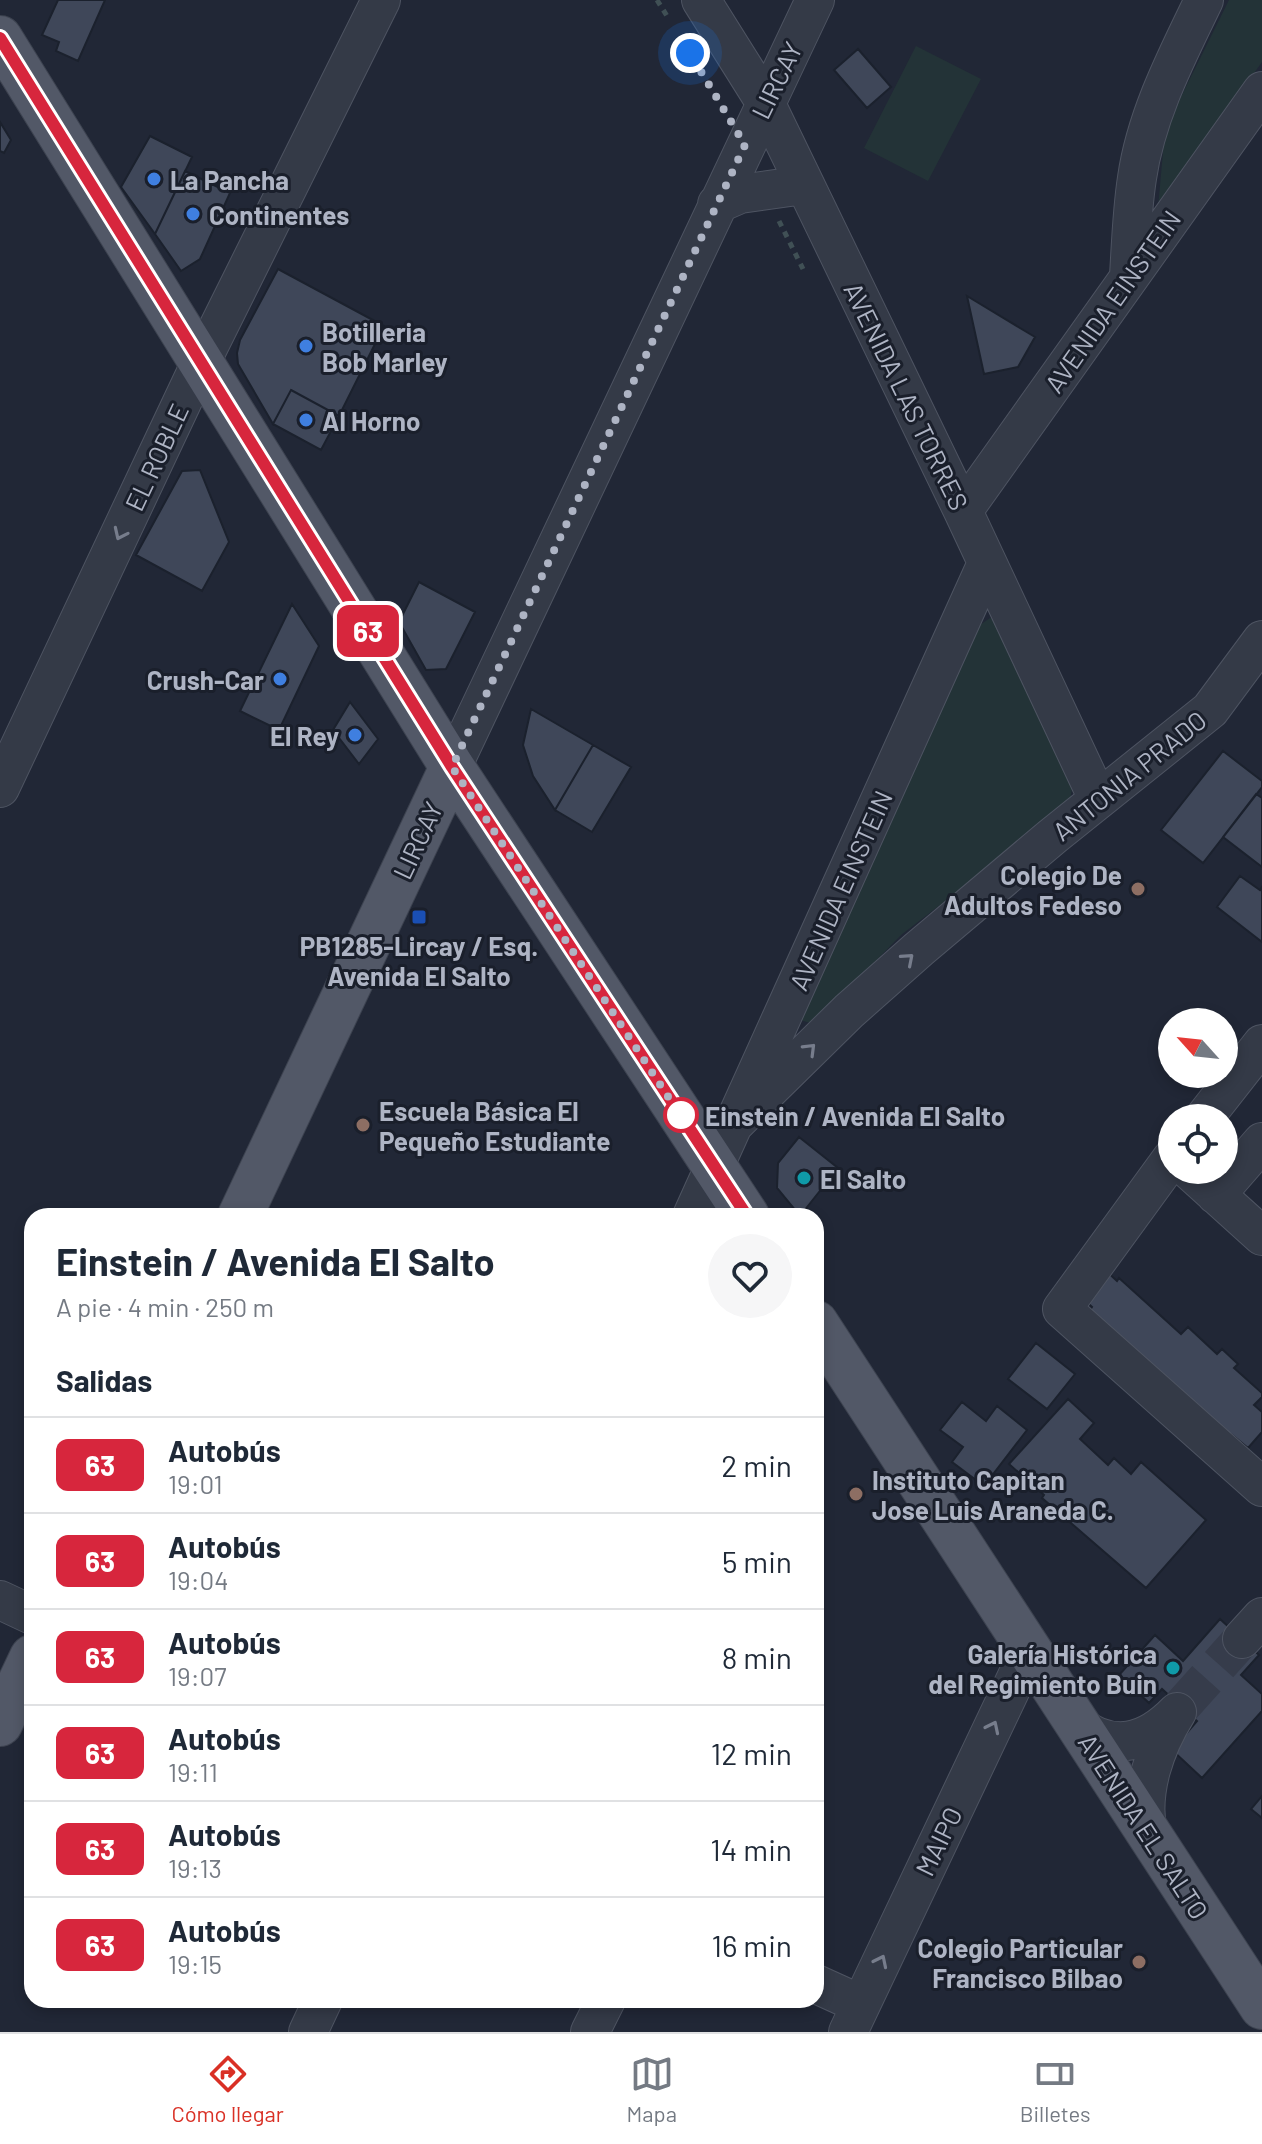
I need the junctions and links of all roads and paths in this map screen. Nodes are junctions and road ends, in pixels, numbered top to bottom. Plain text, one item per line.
1 (381, 0) edge
2 (657, 0) edge
3 (701, 0) edge
4 (815, 0) edge
5 (1204, 0) edge
6 (673, 26) dead end
7 (0, 38) edge
8 (1262, 91) edge
9 (765, 102) junction
10 (804, 185) junction
11 (763, 189) junction
12 (717, 204) junction
13 (1129, 276) junction
14 (810, 282) dead end
15 (201, 362) junction
16 (963, 511) junction
17 (987, 563) junction
18 (1262, 640) edge
19 (452, 767) junction
20 (0, 788) edge
21 (1098, 799) junction
22 (1255, 1067) edge
23 (1218, 1104) edge
24 (734, 1124) junction
25 (1262, 1142) edge
26 (1238, 1158) edge
27 (715, 1167) junction
28 (1158, 1177) edge
29 (1205, 1184) edge
30 (244, 1208) edge
31 (696, 1208) edge
32 (742, 1208) edge
33 (1262, 1236) edge
34 (824, 1335) edge
35 (1262, 1487) edge
36 (0, 1600) edge
37 (24, 1611) edge
38 (1029, 1651) junction
39 (24, 1674) edge
40 (0, 1724) edge
41 (1077, 1725) junction
42 (1148, 1834) junction
43 (824, 1991) edge
44 (1262, 2007) edge
45 (319, 2008) edge
46 (602, 2008) edge
47 (854, 2018) edge
48 (308, 2032) edge
49 (590, 2032) edge

1 - 15 street, EL ROBLE
2 - 6 path
3 - 9 street, AVENIDA LAS TORRES
4 - 9 street, LIRCAY
5 - 13 street
7 - 15 main road
8 - 13 street, AVENIDA EINSTEIN
9 - 10 street, AVENIDA LAS TORRES
9 - 12 street, LIRCAY
10 - 11 street
10 - 16 street, AVENIDA LAS TORRES
11 - 12 street
11 - 14 path
12 - 19 street, LIRCAY
13 - 16 street, AVENIDA EINSTEIN
15 - 19 main road
15 -> 20 street, EL ROBLE
16 - 17 street, AVENIDA LAS TORRES
17 - 21 street, AVENIDA LAS TORRES
17 - 24 street, AVENIDA EINSTEIN
18 - 21 street, ANTONIA PRADO
19 - 27 main road
19 - 30 main road, LIRCAY
24 -> 21 street, ANTONIA PRADO
22 - 23 street
24 - 27 street, AVENIDA EINSTEIN
25 - 26 street
27 - 31 street, AVENIDA EINSTEIN
27 - 32 main road
28 - 35 street
29 - 33 street
34 - 38 main road, AVENIDA EL SALTO
36 - 37 street
38 - 41 main road, AVENIDA EL SALTO
47 -> 38 street, MAIPO
39 - 40 main road
41 - 42 main road, AVENIDA EL SALTO
41 - 42 street
42 - 44 main road, AVENIDA EL SALTO
43 - 47 street
45 - 48 street
46 - 49 street

